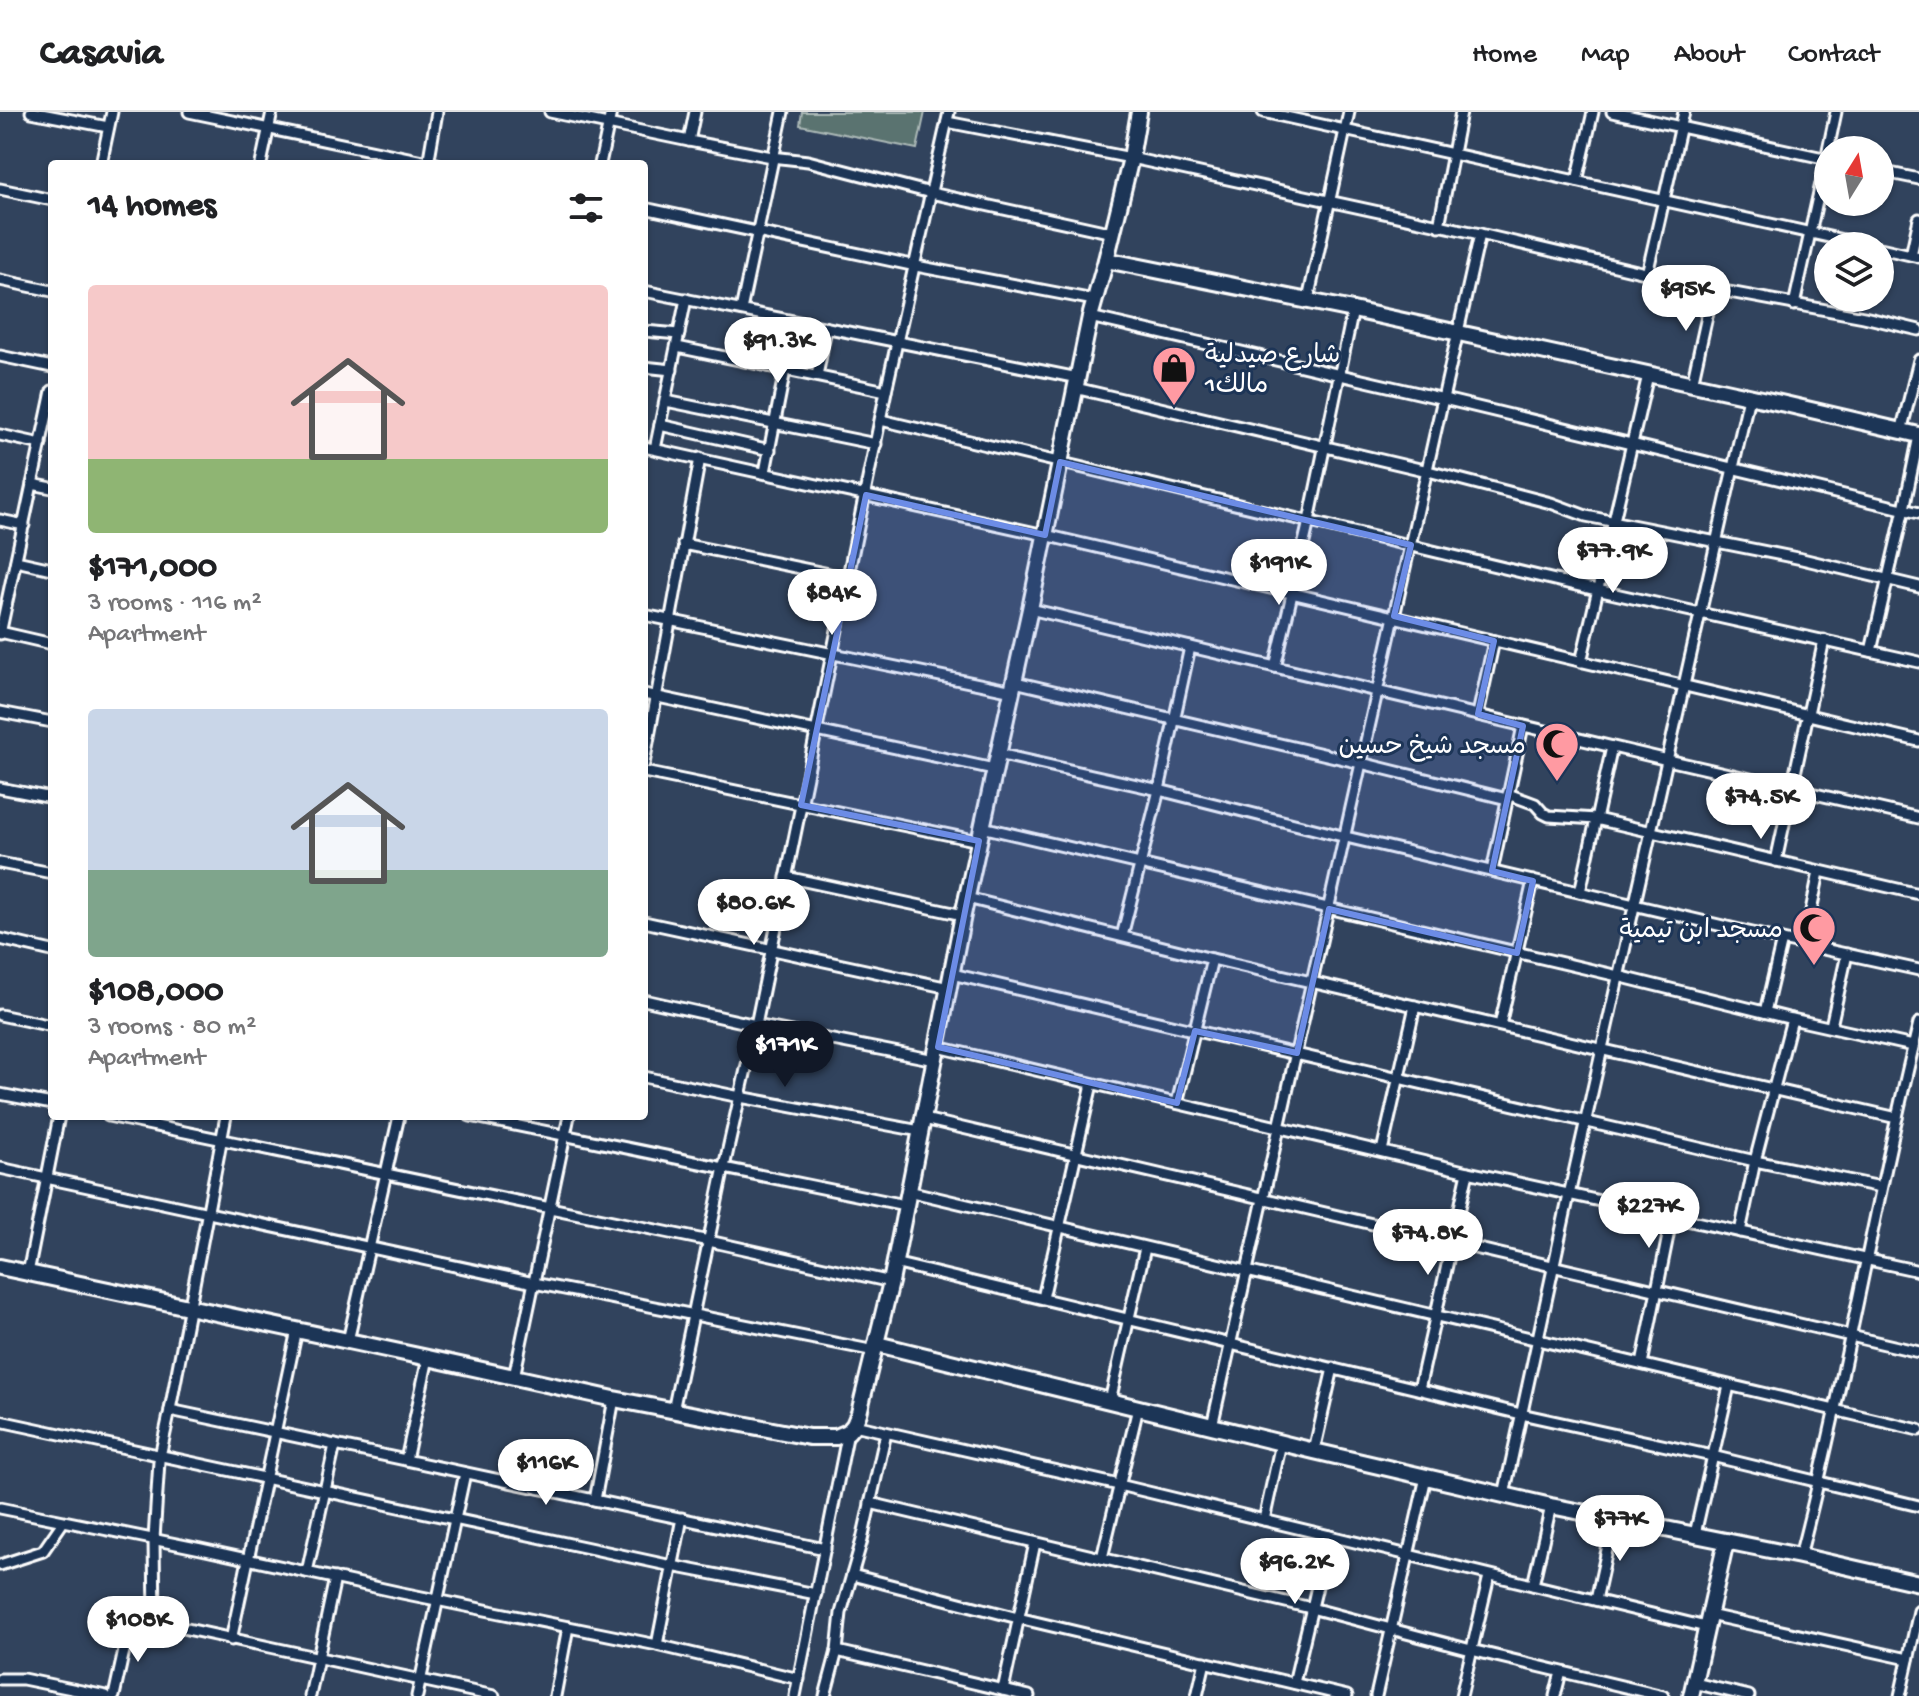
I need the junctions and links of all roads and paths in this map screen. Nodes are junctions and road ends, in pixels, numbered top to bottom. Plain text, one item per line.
1 (31, 112) edge
2 (112, 112) edge
3 (189, 112) edge
4 (272, 112) edge
5 (437, 112) edge
6 (550, 112) edge
7 (611, 112) edge
8 (695, 112) edge
9 (783, 112) edge
10 (1139, 112) edge
11 (1263, 112) edge
12 (1349, 112) edge
13 (1461, 112) edge
14 (1593, 112) edge
15 (1612, 112) edge
16 (1684, 112) edge
17 (1836, 112) edge
18 (948, 117) edge
19 (609, 125) junction
20 (108, 127) junction
21 (1680, 127) junction
22 (269, 129) junction
23 (1345, 130) junction
24 (1832, 136) edge
25 (689, 141) junction
26 (1814, 152) edge
27 (1452, 154) junction
28 (772, 157) junction
29 (1131, 158) junction
30 (102, 160) edge
31 (262, 160) edge
32 (417, 160) edge
33 (431, 160) edge
34 (601, 160) edge
35 (1894, 174) edge
36 (1919, 179) edge
37 (1577, 181) junction
38 (0, 189) edge
39 (931, 193) junction
40 (48, 199) edge
41 (1665, 201) junction
42 (1330, 202) junction
43 (648, 209) edge
44 (1815, 216) edge
45 (1919, 219) edge
46 (1439, 226) junction
47 (757, 231) junction
48 (1113, 233) junction
49 (1811, 233) junction
50 (1480, 234) junction
51 (1814, 234) edge
52 (1894, 251) edge
53 (1915, 256) edge
54 (1106, 260) junction
55 (916, 266) junction
56 (1647, 274) junction
57 (0, 280) edge
58 (1713, 289) junction
59 (48, 290) edge
60 (648, 292) edge
61 (686, 299) junction
62 (1094, 300) junction
63 (1308, 300) junction
64 (1794, 305) junction
65 (741, 310) junction
66 (1353, 310) junction
67 (1090, 317) junction
68 (826, 328) junction
69 (1919, 330) edge
70 (648, 331) edge
71 (1459, 333) junction
72 (679, 334) junction
73 (898, 341) junction
74 (677, 347) junction
75 (0, 356) edge
76 (1919, 360) edge
77 (48, 366) edge
78 (648, 367) edge
79 (672, 370) junction
80 (785, 370) junction
81 (1340, 375) junction
82 (1648, 375) junction
83 (817, 376) junction
84 (1076, 383) junction
85 (1692, 384) junction
86 (886, 391) junction
87 (1749, 397) junction
88 (1444, 399) junction
89 (666, 401) junction
90 (48, 418) edge
91 (881, 420) junction
92 (775, 424) junction
93 (660, 425) junction
94 (1901, 432) junction
95 (0, 435) edge
96 (1919, 436) edge
97 (41, 444) junction
98 (876, 444) junction
99 (1632, 445) junction
100 (1325, 447) junction
101 (649, 448) edge
102 (770, 450) junction
103 (700, 458) junction
104 (1060, 462) junction
105 (1733, 468) junction
106 (1428, 471) junction
107 (765, 472) junction
108 (32, 484) junction
109 (48, 487) edge
110 (866, 495) junction
111 (1904, 509) junction
112 (1919, 513) edge
113 (0, 520) edge
114 (1309, 521) junction
115 (1614, 521) junction
116 (24, 525) junction
117 (1045, 535) junction
118 (1716, 541) junction
119 (683, 544) junction
120 (1411, 545) junction
121 (16, 561) junction
122 (48, 568) edge
123 (849, 578) junction
124 (1886, 579) junction
125 (1919, 587) edge
126 (1597, 590) junction
127 (1292, 593) junction
128 (3, 606) edge
129 (1030, 609) junction
130 (1700, 613) junction
131 (648, 616) edge
132 (1394, 616) junction
133 (671, 621) junction
134 (0, 633) edge
135 (1824, 640) junction
136 (1494, 641) junction
137 (48, 643) edge
138 (1190, 647) junction
139 (1871, 651) junction
140 (833, 654) junction
141 (1581, 662) junction
142 (1919, 662) edge
143 (1275, 667) junction
144 (1684, 685) junction
145 (1014, 686) junction
146 (1377, 690) junction
147 (648, 695) edge
148 (657, 697) junction
149 (0, 712) edge
150 (1478, 714) junction
151 (1808, 714) junction
152 (1173, 719) junction
153 (48, 721) edge
154 (1523, 726) junction
155 (817, 730) junction
156 (1919, 741) edge
157 (648, 743) edge
158 (1612, 747) junction
159 (1668, 760) junction
160 (996, 762) junction
161 (1361, 763) junction
162 (648, 773) edge
163 (0, 788) edge
164 (1792, 788) junction
165 (1159, 790) junction
166 (1508, 796) junction
167 (48, 797) edge
168 (801, 805) junction
169 (1919, 818) edge
170 (1596, 819) junction
171 (1651, 833) junction
172 (980, 834) junction
173 (1346, 837) junction
174 (1776, 861) junction
175 (0, 863) edge
176 (1141, 864) junction
177 (1492, 871) junction
178 (48, 872) edge
179 (1819, 872) junction
180 (786, 877) junction
181 (1533, 881) junction
182 (1580, 892) junction
183 (1919, 894) edge
184 (967, 898) junction
185 (1635, 905) junction
186 (1329, 909) junction
187 (963, 915) junction
188 (648, 923) edge
189 (1122, 936) junction
190 (0, 939) edge
191 (1782, 940) junction
192 (1804, 945) junction
193 (48, 950) edge
194 (771, 950) junction
195 (1517, 953) junction
196 (1847, 954) junction
197 (1212, 959) junction
198 (1919, 970) edge
199 (1618, 976) junction
200 (950, 981) junction
201 (1312, 982) junction
202 (648, 1001) edge
203 (1415, 1006) junction
204 (1765, 1012) junction
205 (0, 1015) edge
206 (1792, 1019) junction
207 (1919, 1023) edge
208 (48, 1025) edge
209 (756, 1025) junction
210 (1500, 1025) junction
211 (1831, 1026) junction
212 (1195, 1031) junction
213 (1913, 1046) junction
214 (1601, 1049) junction
215 (936, 1053) junction
216 (1297, 1053) junction
217 (1398, 1077) junction
218 (648, 1078) edge
219 (1092, 1084) junction
220 (1773, 1090) junction
221 (0, 1094) edge
222 (740, 1097) junction
223 (48, 1103) edge
224 (1177, 1103) junction
225 (1897, 1118) junction
226 (58, 1120) edge
227 (127, 1120) edge
228 (225, 1120) edge
229 (398, 1120) edge
230 (489, 1120) edge
231 (568, 1120) edge
232 (1585, 1122) junction
233 (922, 1125) junction
234 (1280, 1127) junction
235 (565, 1136) junction
236 (221, 1140) junction
237 (1382, 1151) junction
238 (1075, 1154) junction
239 (1755, 1161) junction
240 (724, 1167) junction
241 (0, 1168) edge
242 (1468, 1172) junction
243 (385, 1175) junction
244 (47, 1178) junction
245 (1881, 1187) junction
246 (1569, 1195) junction
247 (907, 1198) junction
248 (1263, 1200) junction
249 (550, 1208) junction
250 (208, 1211) junction
251 (1672, 1216) junction
252 (1059, 1227) junction
253 (1740, 1232) junction
254 (709, 1241) junction
255 (1453, 1243) junction
256 (369, 1246) junction
257 (1145, 1248) junction
258 (1867, 1260) junction
259 (894, 1263) junction
260 (0, 1267) edge
261 (1554, 1267) junction
262 (1246, 1271) junction
263 (1919, 1271) edge
264 (28, 1273) junction
265 (891, 1282) junction
266 (534, 1283) junction
267 (1658, 1290) junction
268 (1043, 1298) junction
269 (188, 1307) junction
270 (694, 1315) junction
271 (1437, 1317) junction
272 (1130, 1320) junction
273 (297, 1330) junction
274 (1852, 1336) junction
275 (348, 1341) junction
276 (1537, 1341) junction
277 (1230, 1344) junction
278 (876, 1348) junction
279 (1919, 1352) edge
280 (428, 1358) junction
281 (1642, 1364) junction
282 (1333, 1368) junction
283 (514, 1377) junction
284 (1729, 1386) junction
285 (1419, 1389) junction
286 (614, 1399) junction
287 (1110, 1401) junction
288 (1138, 1408) junction
289 (170, 1410) junction
290 (1835, 1410) junction
291 (673, 1411) junction
292 (1521, 1414) junction
293 (0, 1421) edge
294 (1212, 1426) junction
295 (851, 1428) junction
296 (1919, 1430) edge
297 (274, 1433) junction
298 (886, 1433) junction
299 (1281, 1443) junction
300 (335, 1445) junction
301 (1314, 1451) junction
302 (160, 1456) junction
303 (1712, 1456) junction
304 (406, 1460) junction
305 (465, 1473) junction
306 (1426, 1477) junction
307 (265, 1478) junction
308 (1819, 1483) junction
309 (1119, 1485) junction
310 (326, 1492) junction
311 (1504, 1495) junction
312 (595, 1500) junction
313 (870, 1503) junction
314 (1551, 1506) junction
315 (1919, 1506) edge
316 (0, 1508) edge
317 (682, 1518) junction
318 (1614, 1518) junction
319 (455, 1519) junction
320 (1264, 1520) junction
321 (63, 1522) junction
322 (1695, 1534) junction
323 (1329, 1536) junction
324 (154, 1539) junction
325 (1726, 1541) junction
326 (1035, 1543) junction
327 (825, 1549) junction
328 (1408, 1556) junction
329 (1800, 1556) junction
330 (1102, 1558) junction
331 (250, 1559) junction
332 (0, 1565) edge
333 (672, 1566) junction
334 (307, 1572) junction
335 (852, 1575) junction
336 (1489, 1576) junction
337 (335, 1578) junction
338 (1919, 1583) edge
339 (1533, 1585) junction
340 (816, 1594) junction
341 (437, 1600) junction
342 (1596, 1600) junction
343 (1311, 1608) junction
344 (1919, 1611) edge
345 (1018, 1618) junction
346 (1708, 1621) junction
347 (155, 1622) junction
348 (568, 1627) junction
349 (1391, 1629) junction
350 (231, 1640) junction
351 (657, 1645) junction
352 (1471, 1650) junction
353 (837, 1651) junction
354 (318, 1659) junction
355 (1908, 1659) junction
356 (1205, 1662) junction
357 (1561, 1672) junction
358 (0, 1679) edge
359 (799, 1679) junction
360 (421, 1681) junction
361 (1294, 1683) junction
362 (1003, 1690) junction
363 (1692, 1690) edge
364 (106, 1696) edge
365 (114, 1696) edge
366 (310, 1696) edge
367 (417, 1696) edge
368 (494, 1696) edge
369 (555, 1696) edge
370 (795, 1696) edge
371 (825, 1696) edge
372 (1029, 1696) edge
373 (1197, 1696) edge
374 (1347, 1696) edge
375 (1376, 1696) edge
376 (1461, 1696) edge
377 (1555, 1696) edge
378 (1663, 1696) edge
379 (1749, 1696) edge
380 (1900, 1696) edge

1 - 20 street
2 - 20 street
3 - 22 street
4 - 22 street
5 - 33 street
6 - 19 street
7 - 19 street
8 - 25 street
9 - 28 street
10 - 29 main road
11 - 23 street
12 - 23 street
13 - 27 street
14 - 37 street
15 - 21 street
16 - 21 street
17 - 24 street
18 - 29 street
18 - 39 street
19 - 25 street
19 - 34 street
20 - 30 street
21 - 26 street
21 - 41 street
22 - 31 street
22 - 32 street
23 - 27 street
23 - 42 street
25 - 28 street
27 - 37 street
27 - 46 street
28 - 39 street
28 - 47 street
29 - 42 street
29 - 48 main road
35 - 36 street
37 - 41 street
38 - 40 street
39 - 48 street
39 - 55 street
41 - 49 street
41 - 56 street
42 - 46 street
42 - 63 street
43 - 47 street
44 - 49 street
45 - 53 street
46 - 50 street
47 - 55 street
47 - 65 street
48 - 54 main road
49 - 51 street
49 - 64 street
50 - 56 street
50 - 71 street
52 - 53 street
54 - 62 main road
54 - 63 main road
55 - 62 street
55 - 73 street
56 - 58 street
57 - 59 street
58 - 64 street
58 - 85 street
60 - 61 street
61 - 65 street
61 - 72 street
62 - 67 main road
63 - 66 main road
64 - 69 street
65 - 68 street
66 - 71 main road
66 - 81 street
67 - 81 street
67 - 84 main road
68 - 73 street
68 - 83 street
70 - 72 street
71 - 82 main road
71 - 88 street
72 - 74 street
73 - 84 street
73 - 86 street
74 - 79 street
74 - 80 street
75 - 77 street
76 - 94 street
78 - 79 street
79 - 89 street
80 - 83 street
80 - 92 street
81 - 88 street
81 - 100 street
82 - 85 main road
82 - 99 street
83 - 86 street
84 - 100 street
84 - 104 main road
85 - 87 main road
86 - 91 street
87 - 94 main road
87 - 105 street
88 - 99 street
88 - 106 street
89 - 92 street
89 - 93 street
90 - 97 street
91 - 98 street
91 - 104 street
92 - 98 street
92 - 102 street
93 - 101 street
93 - 102 street
94 - 96 main road
95 - 97 street
96 - 111 street
97 - 108 street
98 - 110 street
99 - 105 street
99 - 115 street
100 - 106 street
100 - 114 street
101 - 103 street
102 - 107 street
103 - 107 street
103 - 119 street
104 - 114 street
104 - 117 main road
105 - 111 street
105 - 118 street
106 - 115 street
106 - 120 street
107 - 110 street
108 - 109 street
108 - 116 street
110 - 117 street
110 - 123 street
111 - 112 street
111 - 124 street
113 - 116 street
114 - 120 street
114 - 127 street
115 - 118 street
115 - 126 street
116 - 121 street
117 - 127 street
117 - 129 main road
118 - 124 street
118 - 130 street
119 - 123 street
119 - 133 street
120 - 126 street
120 - 132 street
121 - 122 street
121 - 128 street
123 - 140 street
124 - 125 street
124 - 139 street
126 - 130 street
126 - 141 street
127 - 132 street
127 - 143 street
128 - 134 street
129 - 138 street
129 - 145 main road
130 - 135 street
130 - 144 street
131 - 133 street
132 - 136 street
132 - 146 street
133 - 140 street
133 - 148 street
134 - 137 street
135 - 139 street
135 - 151 street
136 - 141 street
136 - 150 street
138 - 143 street
138 - 152 street
139 - 142 street
140 - 145 street
140 - 155 street
141 - 144 street
143 - 146 street
144 - 151 street
144 - 159 street
145 - 152 street
145 - 160 main road
146 - 150 street
146 - 161 street
147 - 148 street
148 - 155 street
148 - 157 street
149 - 153 street
150 - 154 street
151 - 156 street
151 - 164 street
152 - 161 street
152 - 165 street
154 - 158 street
154 - 166 street
155 - 160 street
155 - 168 street
158 - 159 street
158 - 170 street
159 - 164 street
159 - 171 street
160 - 165 street
160 - 172 main road
161 - 166 street
161 - 173 street
162 - 168 street
163 - 167 street
164 - 169 street
164 - 174 street
165 - 173 street
165 - 176 street
166 - 170 street
166 - 177 street
168 - 172 street
168 - 180 street
170 - 171 street
170 - 182 street
171 - 174 street
171 - 185 street
172 - 176 street
172 - 184 main road
173 - 177 street
173 - 186 street
174 - 179 street
175 - 178 street
176 - 186 street
176 - 189 street
177 - 181 street
179 - 183 street
179 - 192 street
180 - 187 street
180 - 194 street
181 - 182 street
181 - 195 street
182 - 185 street
184 - 187 main road
184 - 189 street
185 - 191 street
185 - 199 street
186 - 195 street
186 - 201 street
187 - 200 main road
188 - 194 street
189 - 197 street
190 - 193 street
191 - 192 street
191 - 204 street
192 - 196 street
194 - 200 street
194 - 209 street
195 - 199 street
195 - 210 street
196 - 198 street
196 - 211 street
197 - 201 street
197 - 212 street
199 - 204 street
199 - 214 street
200 - 212 street
200 - 215 main road
201 - 203 street
201 - 216 street
202 - 209 street
203 - 210 street
203 - 217 street
204 - 206 street
205 - 208 street
206 - 211 street
206 - 220 street
207 - 213 street
209 - 215 street
209 - 222 street
210 - 214 street
211 - 213 street
212 - 216 street
212 - 224 street
213 - 225 street
214 - 220 street
214 - 232 street
215 - 219 street
215 - 233 main road
216 - 217 street
216 - 234 street
217 - 232 street
217 - 237 street
218 - 222 street
219 - 224 street
219 - 238 street
220 - 225 street
220 - 239 street
221 - 223 street
222 - 233 street
222 - 240 street
224 - 234 street
225 - 245 street
226 - 244 street
227 - 236 street
228 - 236 street
229 - 243 street
230 - 235 street
231 - 235 street
232 - 239 street
232 - 246 street
233 - 238 street
233 - 247 main road
234 - 237 street
234 - 248 street
235 - 240 street
235 - 249 street
236 - 243 street
236 - 250 street
237 - 242 street
238 - 248 street
238 - 252 street
239 - 245 street
239 - 253 street
240 - 247 street
240 - 254 street
241 - 244 street
242 - 246 street
242 - 255 street
243 - 249 street
243 - 256 street
244 - 250 street
244 - 264 street
245 - 258 street
246 - 251 street
246 - 261 street
247 - 252 street
247 - 259 main road
248 - 255 street
248 - 262 street
249 - 254 street
249 - 266 street
250 - 256 street
250 - 269 street
251 - 253 street
251 - 267 street
252 - 257 street
252 - 268 street
253 - 258 street
254 - 265 street
254 - 270 street
255 - 261 street
255 - 271 street
256 - 266 street
256 - 275 street
257 - 262 street
257 - 272 street
258 - 263 street
258 - 274 street
259 - 265 main road
259 - 268 street
260 - 264 main road
261 - 267 street
261 - 276 street
262 - 271 street
262 - 277 street
264 - 269 main road
265 - 278 main road
266 - 270 street
266 - 283 street
267 - 274 street
267 - 281 street
268 - 272 street
269 - 273 main road
269 - 289 street
270 - 278 street
270 - 291 street
271 - 276 street
271 - 285 street
272 - 277 street
272 - 287 street
273 - 275 main road
273 - 297 street
274 - 279 street
274 - 290 street
275 - 280 main road
276 - 281 street
276 - 292 street
277 - 282 street
277 - 294 street
278 - 287 main road
278 - 295 main road
280 - 283 main road
280 - 304 street
281 - 284 street
282 - 285 street
282 - 301 street
283 - 286 main road
284 - 290 street
284 - 303 street
285 - 292 street
286 - 291 main road
286 - 312 street
287 - 288 main road
288 - 294 main road
288 - 309 street
289 - 297 street
289 - 302 street
290 - 296 street
290 - 308 street
291 - 295 main road
292 - 303 street
292 - 311 street
293 - 302 street
294 - 299 main road
295 - 298 street
295 - 327 street
297 - 300 street
297 - 307 street
298 - 309 street
298 - 313 street
299 - 301 main road
299 - 320 street
300 - 304 street
300 - 310 street
301 - 306 main road
302 - 307 street
302 - 324 street
303 - 308 street
303 - 322 street
304 - 305 street
305 - 312 street
305 - 319 street
306 - 311 main road
306 - 328 street
307 - 310 street
307 - 331 street
308 - 315 street
308 - 329 street
309 - 320 street
309 - 330 street
310 - 319 street
310 - 334 street
311 - 314 main road
312 - 317 street
313 - 326 street
313 - 335 street
314 - 318 main road
314 - 339 street
316 - 321 street
317 - 327 street
317 - 333 street
318 - 322 main road
318 - 342 street
319 - 333 street
319 - 341 street
320 - 323 street
321 - 324 street
321 - 332 street
322 - 325 main road
323 - 328 street
323 - 343 street
324 - 331 street
324 - 347 street
325 - 329 main road
325 - 346 main road
326 - 330 street
326 - 345 street
327 - 340 street
328 - 336 street
328 - 349 street
329 - 338 main road
330 - 343 street
331 - 334 street
331 - 350 street
333 - 340 street
333 - 351 street
334 - 337 street
335 - 345 street
335 - 353 street
336 - 339 street
336 - 352 street
337 - 341 street
337 - 354 street
339 - 342 street
340 - 359 street
341 - 348 street
341 - 360 street
342 - 346 street
343 - 349 street
343 - 361 street
344 - 355 street
345 - 356 street
345 - 362 street
346 - 355 street
346 - 363 main road
347 - 350 street
347 - 365 street
348 - 351 street
348 - 369 street
349 - 352 street
349 - 375 street
350 - 354 street
351 - 359 street
352 - 357 street
352 - 376 street
353 - 362 street
353 - 371 street
354 - 360 street
354 - 366 street
355 - 380 street
356 - 361 street
356 - 373 street
357 - 377 street
357 - 378 street
358 - 364 street
359 - 370 street
360 - 367 street
360 - 368 street
361 - 374 street
362 - 372 street
363 - 379 street

